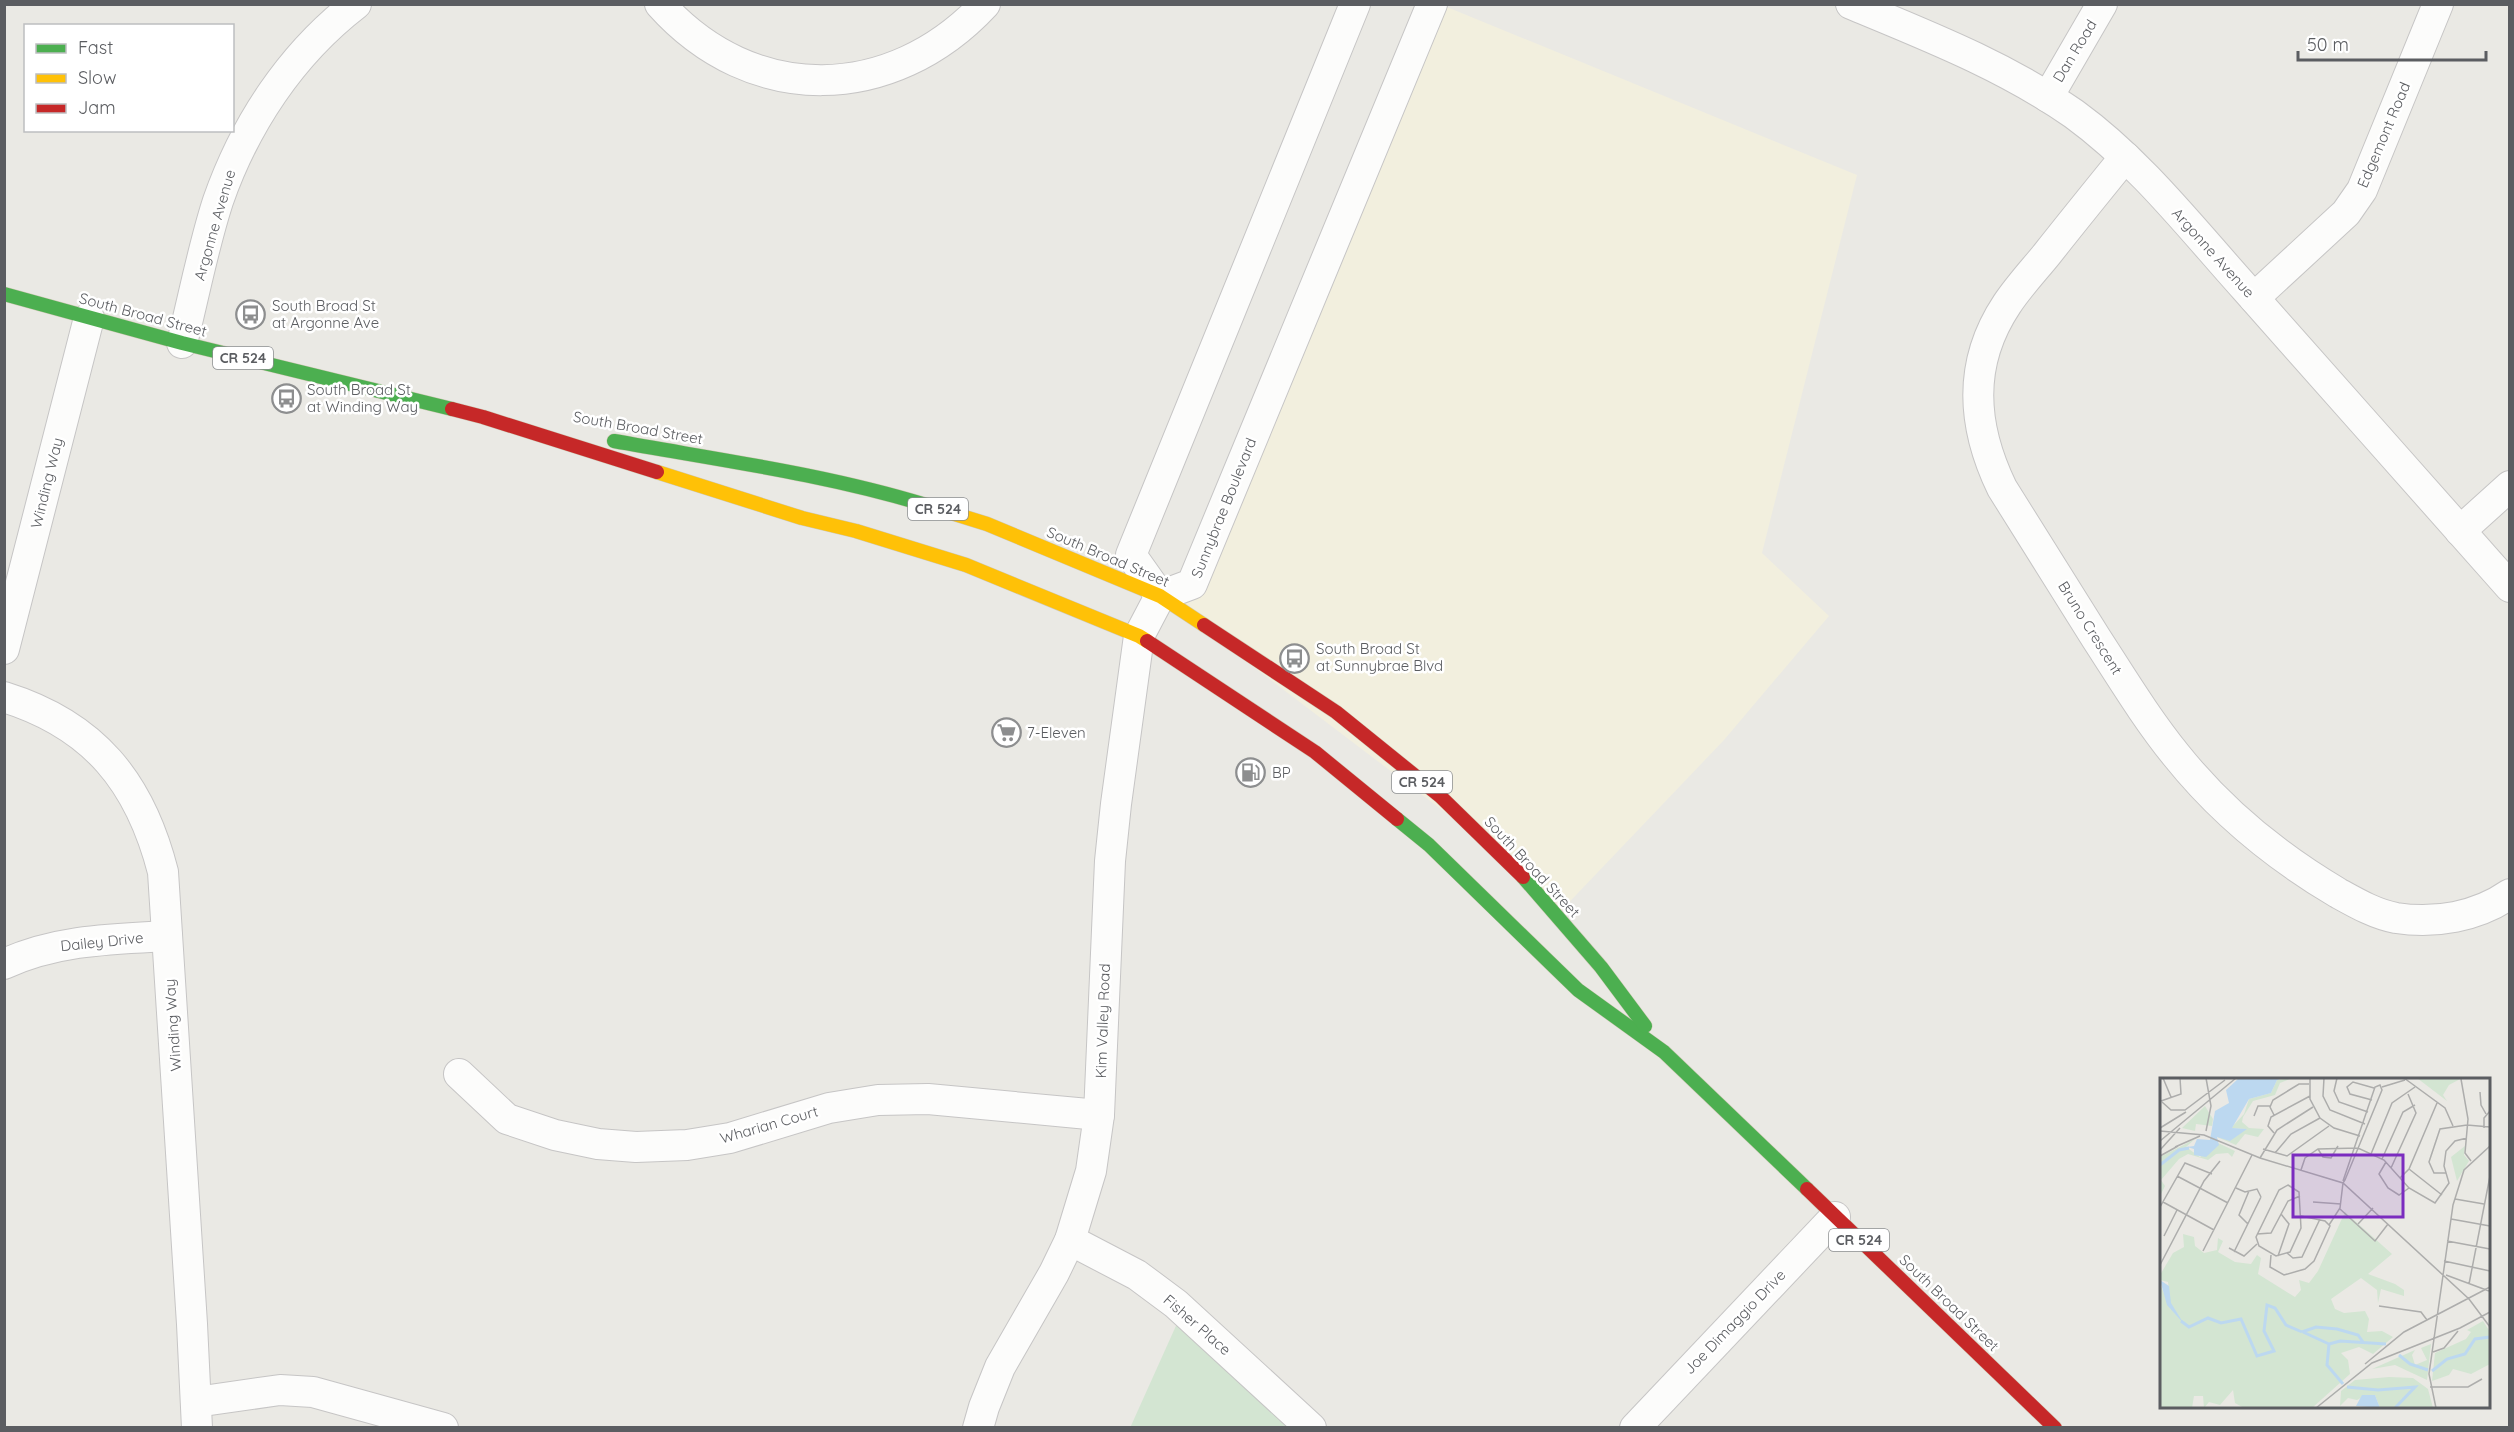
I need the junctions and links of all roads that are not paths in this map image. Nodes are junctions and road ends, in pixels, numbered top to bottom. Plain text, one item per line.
1 (356, 4) edge
2 (660, 4) edge
3 (985, 4) edge
4 (1355, 4) edge
5 (1432, 4) edge
6 (1851, 4) edge
7 (2102, 4) edge
8 (2438, 4) edge
9 (2048, 96) junction
10 (2125, 157) junction
11 (4, 294) edge
12 (2254, 298) junction
13 (89, 318) junction
14 (182, 344) junction
15 (483, 417) junction
16 (2510, 486) edge
17 (2460, 531) junction
18 (2510, 587) edge
19 (1160, 596) junction
20 (1139, 636) junction
21 (4, 649) edge
22 (4, 697) edge
23 (1440, 796) junction
24 (1429, 845) junction
25 (2510, 894) edge
26 (167, 936) junction
27 (4, 964) edge
28 (1664, 1052) junction
29 (459, 1074) dead end
30 (1099, 1115) junction
31 (1835, 1217) junction
32 (1070, 1240) junction
33 (196, 1415) edge
34 (443, 1428) edge
35 (978, 1428) edge
36 (1311, 1428) edge
37 (1635, 1428) edge
38 (2055, 1428) edge

1 - 14 street, Argonne Avenue
2 - 3 street
4 - 19 street
5 - 19 street, Sunnybrae Boulevard
6 - 9 street, Argonne Avenue
7 - 9 street, Dan Road
8 - 12 street, Edgemont Road
9 - 10 street, Argonne Avenue
10 - 12 street, Argonne Avenue
10 - 25 street, Bruno Crescent
11 - 13 main road, South Broad Street / CR 524
12 - 17 street, Argonne Avenue
13 - 14 main road, South Broad Street / CR 524
13 - 21 street, Winding Way
14 - 15 main road, South Broad Street / CR 524
15 - 19 main road, South Broad Street / CR 524
15 - 20 main road, South Broad Street / CR 524
16 - 17 street
17 - 18 street, Argonne Avenue
19 - 20 street, Kim Valley Road
19 - 23 main road, South Broad Street / CR 524
20 - 24 main road, South Broad Street / CR 524
20 - 30 street, Kim Valley Road
22 - 26 street, Winding Way
23 - 24 main road
23 - 28 main road, South Broad Street / CR 524
24 - 28 main road, South Broad Street / CR 524
26 - 27 street, Dailey Drive
26 - 33 street, Winding Way
28 - 31 main road, South Broad Street / CR 524
29 - 30 street, Wharian Court
30 - 32 street, Kim Valley Road
31 - 37 street, Joe Dimaggio Drive
31 - 38 main road, South Broad Street / CR 524
32 - 35 street, Kim Valley Road
32 - 36 street, Fisher Place
33 - 34 street

